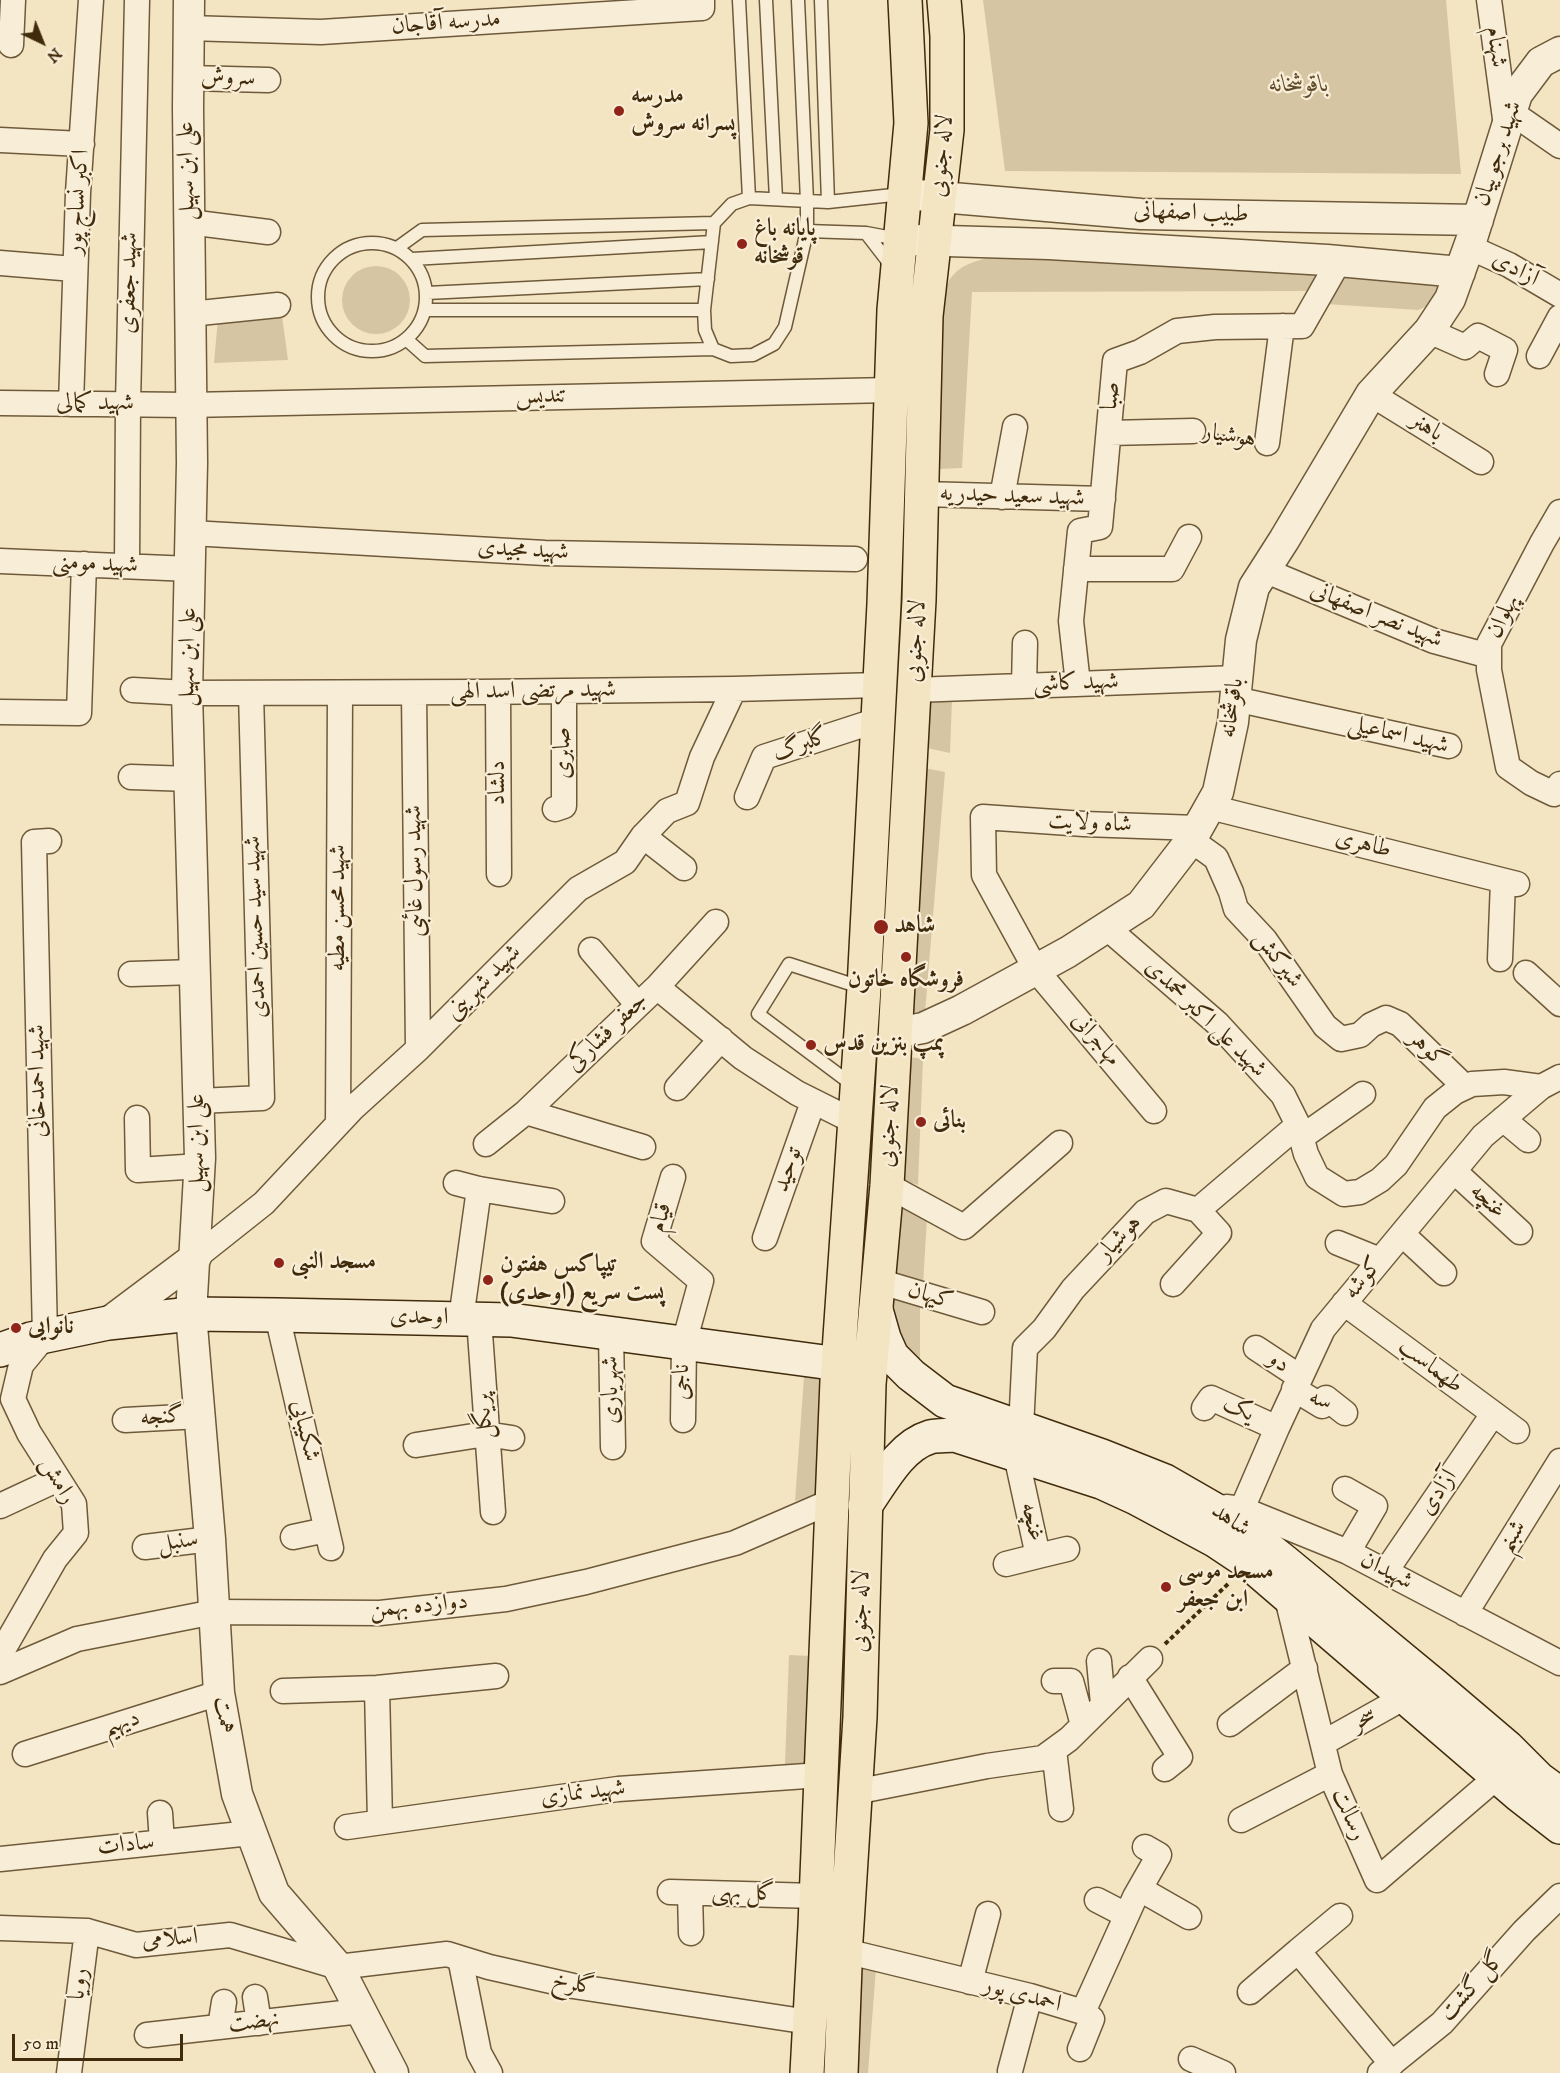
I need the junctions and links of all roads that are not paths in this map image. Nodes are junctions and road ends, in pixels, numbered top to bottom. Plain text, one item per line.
1 (13, 0) edge
2 (91, 0) edge
3 (137, 0) edge
4 (739, 0) edge
5 (766, 0) edge
6 (798, 0) edge
7 (821, 0) edge
8 (905, 0) edge
9 (944, 0) edge
10 (1489, 0) edge
11 (702, 4) edge
12 (189, 14) edge
13 (11, 45) dead end
14 (1560, 52) edge
15 (188, 78) junction
16 (268, 80) dead end
17 (1509, 120) junction
18 (0, 140) edge
19 (82, 144) junction
20 (1560, 146) edge
21 (899, 179) junction
22 (939, 197) junction
23 (749, 198) junction
24 (776, 199) junction
25 (872, 199) junction
26 (807, 201) junction
27 (828, 202) junction
28 (189, 222) junction
29 (714, 223) junction
30 (807, 231) junction
31 (268, 232) dead end
32 (866, 233) junction
33 (901, 239) junction
34 (712, 242) junction
35 (935, 242) junction
36 (1469, 246) junction
37 (398, 248) junction
38 (412, 259) junction
39 (1339, 261) junction
40 (0, 263) edge
41 (75, 269) junction
42 (898, 273) junction
43 (708, 279) junction
44 (427, 292) junction
45 (1560, 296) edge
46 (278, 305) dead end
47 (425, 310) junction
48 (704, 310) junction
49 (190, 314) junction
50 (1560, 317) edge
51 (1282, 326) junction
52 (1429, 331) junction
53 (406, 339) junction
54 (713, 349) junction
55 (1539, 356) dead end
56 (1497, 374) dead end
57 (891, 390) junction
58 (1371, 394) junction
59 (0, 403) edge
60 (71, 404) junction
61 (128, 404) junction
62 (190, 405) junction
63 (1016, 427) dead end
64 (1193, 431) road end
65 (1108, 433) junction
66 (1267, 443) road end
67 (1481, 462) dead end
68 (922, 494) junction
69 (1002, 497) junction
70 (1103, 499) junction
71 (1560, 512) edge
72 (191, 533) junction
73 (1189, 537) dead end
74 (855, 559) dead end
75 (0, 561) edge
76 (84, 564) junction
77 (127, 566) junction
78 (191, 569) junction
79 (1076, 569) junction
80 (1264, 570) junction
81 (1025, 643) dead end
82 (1489, 656) junction
83 (1078, 684) junction
84 (879, 685) junction
85 (1024, 686) junction
86 (1236, 688) junction
87 (734, 689) junction
88 (133, 690) dead end
89 (915, 690) junction
90 (564, 691) junction
91 (498, 692) junction
92 (187, 693) junction
93 (251, 693) junction
94 (340, 693) junction
95 (414, 693) junction
96 (0, 712) edge
97 (878, 720) junction
98 (1449, 746) dead end
99 (131, 777) dead end
100 (190, 779) junction
101 (1557, 789) edge
102 (747, 797) dead end
103 (555, 809) dead end
104 (984, 817) joint
105 (1199, 825) junction
106 (643, 836) junction
107 (49, 841) dead end
108 (684, 868) dead end
109 (499, 874) dead end
110 (716, 922) dead end
111 (1106, 927) junction
112 (591, 950) dead end
113 (1500, 959) dead end
114 (1036, 970) junction
115 (195, 972) junction
116 (1526, 973) dead end
117 (131, 974) dead end
118 (657, 987) junction
119 (864, 988) junction
120 (1560, 1004) edge
121 (638, 1005) junction
122 (1386, 1018) joint
123 (895, 1033) junction
124 (721, 1039) junction
125 (418, 1049) junction
126 (1554, 1082) edge
127 (677, 1088) dead end
128 (857, 1088) junction
129 (1465, 1088) junction
130 (1362, 1094) dead end
131 (199, 1101) junction
132 (813, 1102) junction
133 (1154, 1111) dead end
134 (526, 1112) junction
135 (137, 1118) dead end
136 (1503, 1119) junction
137 (855, 1122) junction
138 (338, 1124) junction
139 (1300, 1131) junction
140 (1528, 1140) dead end
141 (1059, 1143) dead end
142 (486, 1144) dead end
143 (644, 1147) dead end
144 (200, 1166) junction
145 (1454, 1171) junction
146 (673, 1178) dead end
147 (456, 1183) dead end
148 (887, 1185) junction
149 (479, 1189) junction
150 (552, 1201) dead end
151 (1198, 1210) junction
152 (1520, 1232) dead end
153 (1402, 1234) junction
154 (765, 1238) dead end
155 (1338, 1243) dead end
156 (196, 1257) junction
157 (1380, 1260) junction
158 (1444, 1273) dead end
159 (1173, 1284) dead end
160 (877, 1295) junction
161 (1344, 1303) junction
162 (982, 1312) dead end
163 (191, 1314) junction
164 (277, 1315) junction
165 (470, 1319) junction
166 (108, 1323) junction
167 (611, 1333) junction
168 (45, 1336) junction
169 (684, 1343) junction
170 (1256, 1348) dead end
171 (0, 1350) edge
172 (838, 1364) junction
173 (1297, 1383) junction
174 (1204, 1408) dead end
175 (1346, 1413) dead end
176 (1493, 1414) junction
177 (200, 1416) junction
178 (124, 1420) dead end
179 (683, 1420) dead end
180 (1277, 1428) junction
181 (1517, 1431) dead end
182 (486, 1434) junction
183 (512, 1438) dead end
184 (1018, 1442) junction
185 (416, 1445) dead end
186 (613, 1447) dead end
187 (1560, 1461) edge
188 (58, 1479) junction
189 (1345, 1489) dead end
190 (832, 1501) junction
191 (1204, 1503) junction
192 (0, 1506) edge
193 (865, 1506) junction
194 (1242, 1509) junction
195 (493, 1512) dead end
196 (293, 1537) dead end
197 (210, 1539) junction
198 (145, 1547) dead end
199 (1067, 1549) dead end
200 (1348, 1552) junction
201 (1038, 1556) junction
202 (1006, 1564) dead end
203 (1386, 1571) junction
204 (1287, 1594) junction
205 (214, 1612) junction
206 (1465, 1614) junction
207 (0, 1655) edge
208 (1150, 1659) road end
209 (1099, 1660) dead end
210 (1560, 1663) edge
211 (1305, 1668) junction
212 (0, 1672) edge
213 (496, 1676) dead end
214 (1130, 1677) junction
215 (1054, 1681) dead end
216 (377, 1688) junction
217 (283, 1691) dead end
218 (219, 1693) junction
219 (1405, 1697) junction
220 (1103, 1704) junction
221 (1083, 1725) junction
222 (1231, 1725) dead end
223 (1323, 1743) junction
224 (1054, 1750) junction
225 (25, 1754) dead end
226 (1165, 1768) dead end
227 (1330, 1774) junction
228 (821, 1775) junction
229 (1498, 1776) junction
230 (855, 1792) junction
231 (1560, 1794) edge
232 (1061, 1809) dead end
233 (159, 1813) dead end
234 (1241, 1820) dead end
235 (380, 1822) junction
236 (347, 1827) dead end
237 (1560, 1827) edge
238 (252, 1833) junction
239 (162, 1842) junction
240 (1145, 1847) dead end
241 (0, 1859) edge
242 (1140, 1889) junction
243 (816, 1896) junction
244 (1560, 1896) edge
245 (1097, 1900) dead end
246 (988, 1914) dead end
247 (1126, 1915) junction
248 (1340, 1916) dead end
249 (1189, 1917) dead end
250 (0, 1928) edge
251 (87, 1931) junction
252 (691, 1933) dead end
253 (846, 1951) junction
254 (1298, 1951) junction
255 (460, 1958) junction
256 (338, 1967) junction
257 (970, 1982) junction
258 (1250, 1992) dead end
259 (1030, 1996) junction
260 (255, 1997) dead end
261 (224, 2002) dead end
262 (361, 2012) junction
263 (1083, 2012) junction
264 (809, 2022) junction
265 (258, 2023) junction
266 (220, 2027) junction
267 (147, 2035) dead end
268 (1080, 2049) dead end
269 (1191, 2059) dead end
270 (1386, 2068) edge
271 (1010, 2071) dead end
272 (69, 2073) edge
273 (393, 2073) edge
274 (490, 2073) edge
275 (807, 2073) edge
276 (842, 2073) edge
277 (1223, 2073) edge

1 - 13 street
2 - 19 street, اکبر نساج پور
3 - 61 street, شهید جعفری
4 - 23 lane
5 - 24 lane
6 - 26 lane
7 - 27 lane
8 - 21 main road, لاله جنوبی
9 - 22 main road, لاله جنوبی
10 - 17 street, شهنام
11 - 12 street, مدرسه آقاجان
12 - 15 street, علی ابن سهیل
14 - 17 street, شهید برجوییان
15 - 16 street, سروش
15 - 28 street, علی ابن سهیل
17 - 20 street
17 - 36 street, شهید برجوییان
18 - 19 street
19 - 41 street, اکبر نساج پور
21 - 22 street, طبیب اصفهانی
21 - 25 lane
21 - 25 lane
21 - 33 main road, لاله جنوبی
22 - 35 main road, لاله جنوبی
22 - 36 street, طبیب اصفهانی
23 - 24 lane
23 - 29 lane
24 - 26 lane
25 - 27 lane
26 - 27 lane
26 - 30 lane
28 - 31 street
28 - 49 street, علی ابن سهیل
29 - 34 lane
29 - 37 lane
30 - 32 lane
30 - 54 lane
32 - 33 lane
32 - 42 lane
33 - 35 street, طبیب اصفهانی
33 - 42 main road, لاله جنوبی
34 - 38 lane
34 - 43 lane
35 - 39 street, طبیب اصفهانی
35 - 68 main road, لاله جنوبی
36 - 39 street, طبیب اصفهانی
36 - 45 street, آزادی
36 - 52 street, باقوشخانه
37 - 38 lane
37 - 53 lane
38 - 44 lane
39 - 51 street, صبا
40 - 41 street
41 - 60 street, اکبر نساج پور
42 - 57 main road, لاله جنوبی
43 - 44 lane
43 - 48 lane
44 - 47 lane
46 - 49 street
47 - 48 lane
47 - 53 lane
48 - 54 lane
49 - 62 street, علی ابن سهیل
50 - 55 street
51 - 65 street, صبا
51 - 66 street, هوشیار
52 - 56 street
52 - 58 street, باقوشخانه
53 - 54 lane
57 - 62 street, تندیس
57 - 84 main road, لاله جنوبی
58 - 67 street, باهنر
58 - 80 street, باقوشخانه
59 - 60 street, شهید کمالی
60 - 61 street, شهید کمالی
61 - 62 street, شهید کمالی
61 - 77 street, شهید جعفری
62 - 72 street, علی ابن سهیل
63 - 69 street
64 - 65 street, هوشیار
65 - 70 street, صبا
68 - 69 street, شهید سعید حیدریه
68 - 89 main road, لاله جنوبی
69 - 70 street, شهید سعید حیدریه
70 - 79 street, صبا
71 - 82 street, پهلوان
72 - 74 street, شهید مجیدی
72 - 78 street, علی ابن سهیل
73 - 79 street
75 - 76 street, شهید مومنی
76 - 77 street, شهید مومنی
76 - 96 street
77 - 78 street, شهید مومنی
78 - 92 street, علی ابن سهیل
79 - 83 street, صبا
80 - 82 street, شهید نصر اصفهانی
80 - 86 street, باقوشخانه
81 - 85 street
82 - 101 street, پهلوان
83 - 85 street, شهید کاشی
83 - 86 street, شهید کاشی
84 - 87 street, شهید مرتضی اسد الهی
84 - 97 main road, لاله جنوبی
85 - 89 street, شهید کاشی
86 - 98 street, شهید اسماعیلی
86 - 105 street, باقوشخانه
87 - 90 street, شهید مرتضی اسد الهی
87 - 106 street, شهید شهرینی
88 - 92 street, شهید مرتضی اسد الهی
89 - 123 main road, لاله جنوبی
90 - 91 street, شهید مرتضی اسد الهی
90 - 103 street, صابری
91 - 95 street, شهید مرتضی اسد الهی
91 - 109 street, دلشاد
92 - 93 street, شهید مرتضی اسد الهی
92 - 100 street, علی ابن سهیل
93 - 94 street, شهید مرتضی اسد الهی
93 - 131 street, شهید سید حسین احمدی
94 - 95 street, شهید مرتضی اسد الهی
94 - 138 street, شهید محسن مطیه
95 - 125 street, شهید رسول غائبی
97 - 102 street, گلبرگ
97 - 119 main road, لاله جنوبی
99 - 100 street
100 - 115 street, علی ابن سهیل
104 - 105 street, شاه ولایت
104 - 114 street, مهاجرانی
105 - 111 street, باقوشخانه
105 - 113 street, طاهری
105 - 122 street, شیرکش
106 - 108 street
106 - 125 street, شهید شهرینی
107 - 168 street, شهید احمدخانی
110 - 118 street
111 - 114 street, باقوشخانه
111 - 139 street, شهید علی اکبر محمدی
112 - 121 street
114 - 123 street, باقوشخانه
114 - 133 street, مهاجرانی
115 - 117 street
115 - 131 street, علی ابن سهیل
116 - 120 street
118 - 121 street, جعفر فشارکی
118 - 124 street, جعفر فشارکی
119 - 128 main road, لاله جنوبی
119 - 128 lane
121 - 134 street, جعفر فشارکی
122 - 129 street, گوهر
123 - 148 main road, لاله جنوبی
124 - 127 street
124 - 132 street, جعفر فشارکی
125 - 138 street, شهید شهرینی
126 - 129 street, شهید علی اکبر محمدی
126 - 136 street, کوشه
128 - 137 main road, لاله جنوبی
129 - 139 street, شهید علی اکبر محمدی
130 - 139 street
131 - 144 street, علی ابن سهیل
132 - 137 street, جعفر فشارکی
132 - 154 street, توحید
134 - 142 street, جعفر فشارکی
134 - 143 street
135 - 144 street
136 - 140 street
136 - 145 street, کوشه
137 - 172 main road, لاله جنوبی
138 - 156 street, شهید شهرینی
139 - 151 street
141 - 148 street
144 - 156 street, علی ابن سهیل
145 - 152 street, غنچه
145 - 153 street, کوشه
146 - 169 street, قیام
147 - 149 street
148 - 160 main road, لاله جنوبی
149 - 150 street
149 - 165 street, پریگل
151 - 159 street
151 - 184 street, هوشیار
153 - 157 street, کوشه
153 - 158 street
155 - 157 street
156 - 163 street, علی ابن سهیل
156 - 166 street
157 - 161 street, کوشه
160 - 162 street, کیهان
160 - 184 main road, شاهد
160 - 193 main road, لاله جنوبی
161 - 173 street, کوشه
161 - 176 street, طهماسب
163 - 164 main road, اوحدی
163 - 166 main road, اوحدی
163 - 177 street, همت
164 - 165 main road, اوحدی
164 - 196 street, شکیبایی
165 - 167 main road, اوحدی
165 - 182 street, پریگل
166 - 168 main road, اوحدی
167 - 169 main road, اوحدی
167 - 186 street, شهریاری
168 - 171 main road, اوحدی
168 - 188 street, رامش
169 - 172 main road, اوحدی
169 - 179 street, ناجی
170 - 173 street, دو
172 - 190 main road, لاله جنوبی
173 - 175 street, سه
173 - 180 street, کوشه
174 - 180 street, یک
176 - 181 street, طهماسب
176 - 203 street, آزادی
177 - 178 street, گنجه
177 - 197 street, همت
180 - 194 street, کوشه
182 - 183 street
182 - 185 street
182 - 195 street, پریگل
184 - 191 main road, شاهد
184 - 193 main road, شاهد
184 - 201 street, غنچه
184 - 204 main road, شاهد
187 - 206 street, شبنم
188 - 192 street
188 - 207 street, رامش
189 - 200 street
190 - 205 street, دوازده بهمن
190 - 228 main road, لاله جنوبی
191 - 194 street, شهیدان
191 - 231 main road, شاهد
193 - 230 main road, لاله جنوبی
194 - 200 street, شهیدان
197 - 198 street, سنبل
197 - 205 street, همت
199 - 201 street
200 - 203 street, شهیدان
201 - 202 street, غنچه
203 - 206 street, شهیدان
204 - 211 street, رسالت
204 - 219 main road, شاهد
205 - 212 street, دوازده بهمن
205 - 218 street, همت
206 - 210 street, شهیدان
208 - 214 street
209 - 220 street
211 - 222 street
211 - 223 street, رسالت
213 - 216 street
214 - 220 street
214 - 226 street
215 - 221 street
216 - 217 street
216 - 235 street
218 - 225 street, دیهیم
218 - 238 street, همت
219 - 223 street, سحر
219 - 229 main road, شاهد
220 - 221 street
221 - 224 street
223 - 227 street, رسالت
224 - 230 street
224 - 232 street
227 - 229 street, رسالت
227 - 234 street
228 - 235 street, شهید نمازی
228 - 243 main road, لاله جنوبی
229 - 237 main road, شاهد
230 - 253 main road, لاله جنوبی
233 - 239 street
235 - 236 street, شهید نمازی
238 - 239 street, سادات
238 - 256 street, همت
239 - 241 street, سادات
240 - 242 street, احمدی پور
242 - 247 street, احمدی پور
242 - 249 street
243 - 252 street, گل بهی
243 - 264 main road, لاله جنوبی
244 - 270 street, گل گشت
245 - 247 street
246 - 257 street
247 - 263 street, احمدی پور
248 - 254 street
250 - 251 street, اسلامی
251 - 256 street, اسلامی
251 - 272 street, رویا
253 - 257 street, احمدی پور
253 - 276 main road, لاله جنوبی
254 - 258 street
254 - 270 street
255 - 256 street, گلرخ
255 - 264 street, گلرخ
255 - 274 street
256 - 262 street, همت
257 - 259 street, احمدی پور
259 - 263 street, احمدی پور
259 - 271 street
260 - 265 street
261 - 266 street
262 - 265 street, نهضت
262 - 273 street, همت
263 - 268 street
264 - 275 main road, لاله جنوبی
265 - 266 street, نهضت
266 - 267 street, نهضت
269 - 277 street

